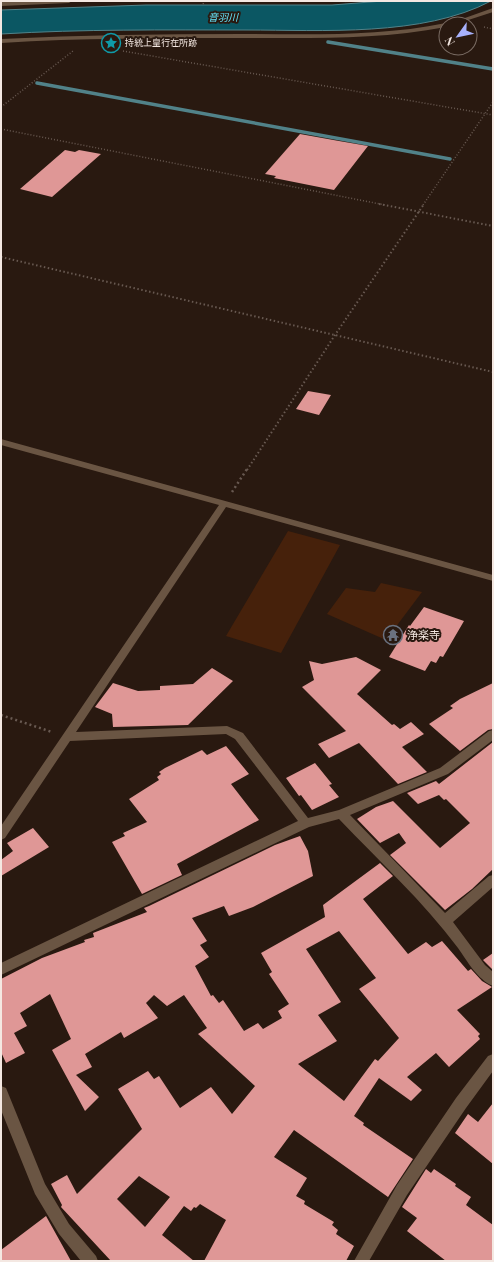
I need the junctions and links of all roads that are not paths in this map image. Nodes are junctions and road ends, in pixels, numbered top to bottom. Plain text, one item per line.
1 (69, 1) edge
2 (1, 4) edge
3 (493, 10) edge
4 (475, 16) edge
5 (438, 26) edge
6 (1, 41) edge
7 (1, 442) edge
8 (224, 504) junction
9 (493, 578) edge
10 (493, 734) edge
11 (66, 737) junction
12 (341, 814) junction
13 (306, 823) junction
14 (1, 835) edge
15 (493, 880) edge
16 (445, 921) junction
17 (1, 969) edge
18 (493, 980) edge
19 (493, 1060) edge
20 (1, 1093) edge
21 (91, 1261) edge
22 (361, 1261) edge

1 - 2 street
3 - 4 street
5 - 6 street
7 - 8 street
8 - 9 street
8 - 11 street
10 - 12 street
11 - 13 street
11 - 14 street
12 - 13 street
12 - 16 street
13 - 17 street
15 - 16 street
16 - 18 street
19 - 22 street
20 - 21 street

